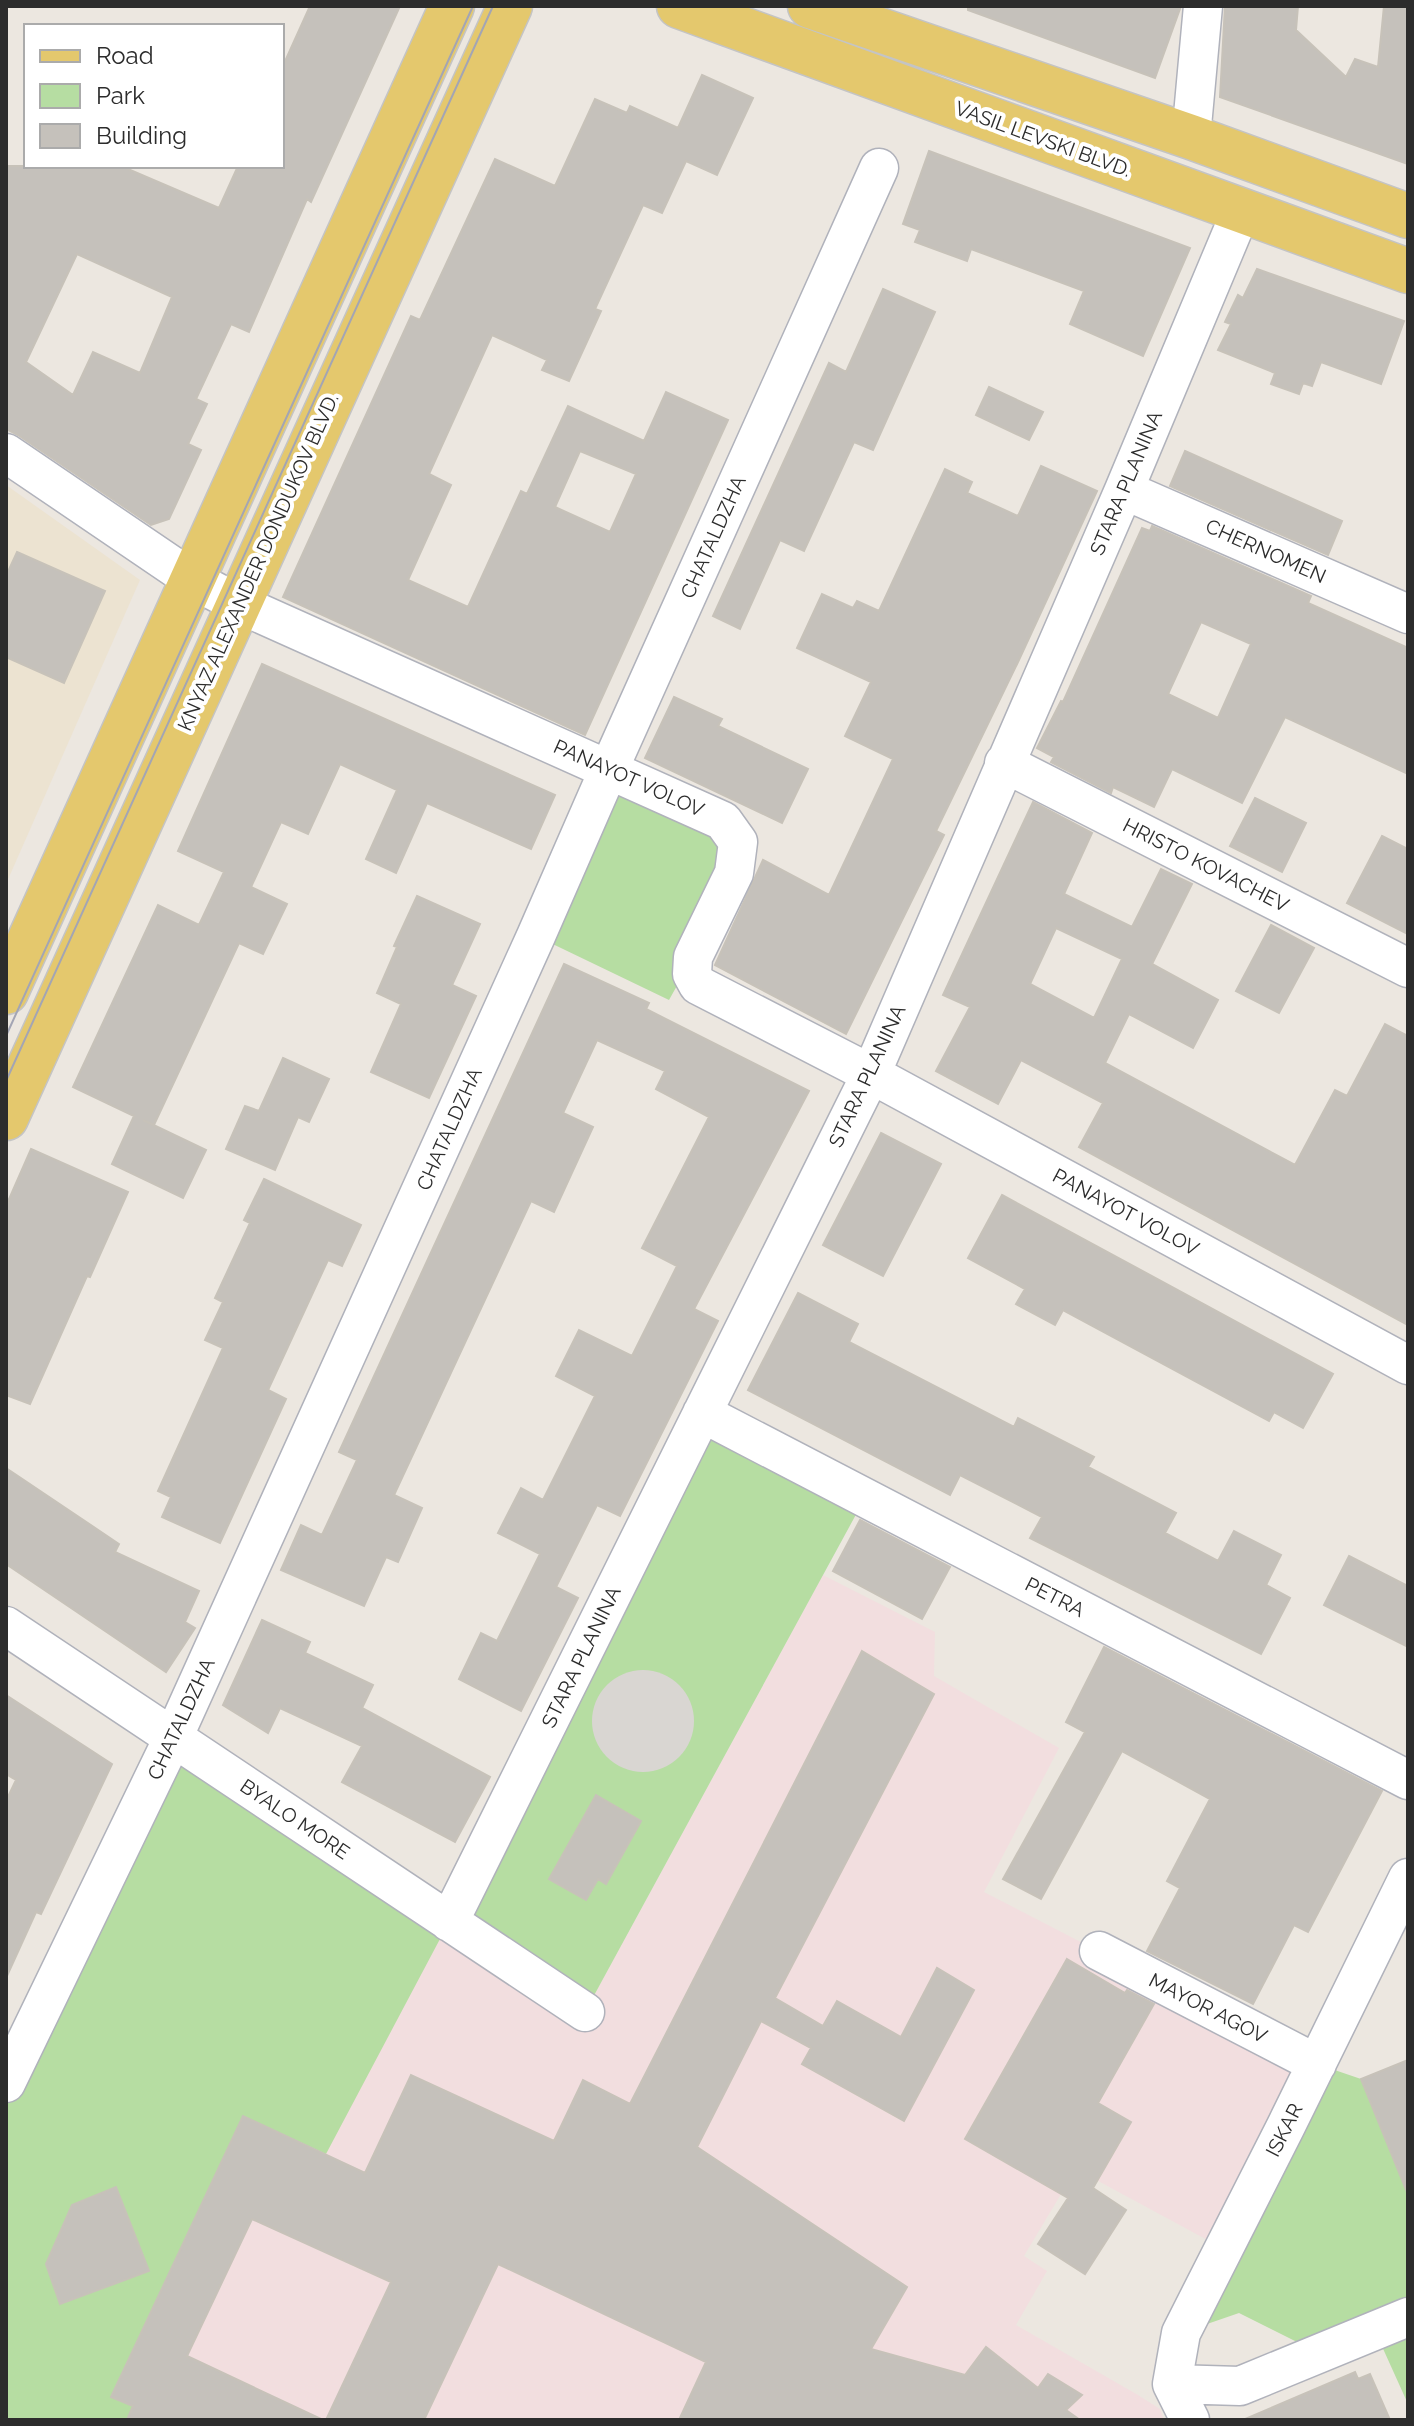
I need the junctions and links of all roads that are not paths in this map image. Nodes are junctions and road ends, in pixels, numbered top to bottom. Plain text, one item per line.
1 (452, 6) edge
2 (510, 6) edge
3 (679, 6) edge
4 (810, 6) edge
5 (1203, 6) edge
6 (1191, 137) junction
7 (879, 168) dead end
8 (1241, 211) junction
9 (1408, 216) edge
10 (1408, 271) edge
11 (6, 453) edge
12 (1124, 490) junction
13 (193, 580) junction
14 (239, 604) junction
15 (1408, 614) edge
16 (1004, 763) junction
17 (609, 769) junction
18 (1408, 968) edge
19 (6, 992) edge
20 (871, 1074) junction
21 (6, 1118) edge
22 (1408, 1365) edge
23 (702, 1413) junction
24 (6, 1626) edge
25 (173, 1738) junction
26 (1408, 1780) edge
27 (1408, 1878) edge
28 (449, 1922) junction
29 (1099, 1951) dead end
30 (585, 2012) dead end
31 (1317, 2064) junction
32 (6, 2083) edge
33 (1408, 2317) edge
34 (1172, 2384) junction
35 (1190, 2420) edge

1 - 13 main road
2 - 14 main road, KNYAZ ALEXANDER DONDUKOV BLVD.
3 - 8 main road, VASIL LEVSKI BLVD.
4 - 6 main road
5 - 6 street
6 - 9 main road
7 - 17 street, CHATALDZHA
8 - 10 main road, VASIL LEVSKI BLVD.
8 - 12 street, STARA PLANINA
11 - 13 street, PANAYOT VOLOV
12 - 15 street, CHERNOMEN
12 - 16 street, STARA PLANINA
13 - 14 street, PANAYOT VOLOV
13 - 19 main road
14 - 17 street, PANAYOT VOLOV
14 - 21 main road, KNYAZ ALEXANDER DONDUKOV BLVD.
16 - 18 street, HRISTO KOVACHEV
16 - 20 street, STARA PLANINA
17 - 20 street, PANAYOT VOLOV
17 - 25 street, CHATALDZHA
20 - 22 street, PANAYOT VOLOV
20 - 23 street, STARA PLANINA
23 - 26 street, PETRA
23 - 28 street, STARA PLANINA
24 - 25 street, BYALO MORE
25 - 28 street, BYALO MORE
25 - 32 street, CHATALDZHA
27 - 31 street, ISKAR
28 - 30 street, BYALO MORE
29 - 31 street, MAYOR AGOV
31 - 34 street, ISKAR
33 - 34 street
34 - 35 street

